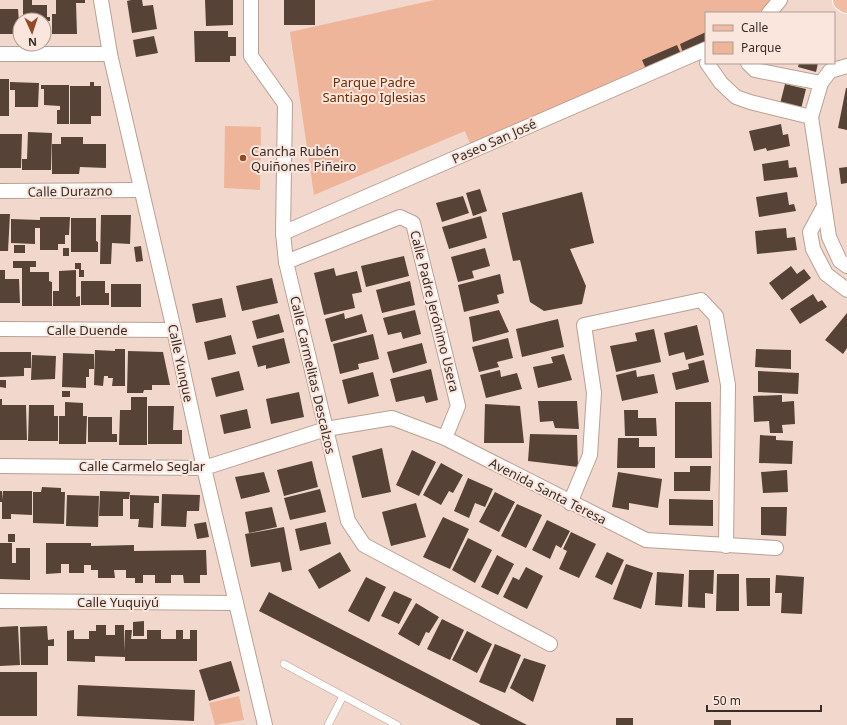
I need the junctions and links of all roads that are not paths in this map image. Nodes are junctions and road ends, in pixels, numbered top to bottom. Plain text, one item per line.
1 (101, 0) edge
2 (251, 0) edge
3 (780, 0) edge
4 (844, 0) edge
5 (847, 2) edge
6 (770, 12) edge
7 (0, 54) edge
8 (110, 54) junction
9 (705, 56) edge
10 (710, 64) edge
11 (749, 64) edge
12 (847, 66) edge
13 (821, 83) junction
14 (811, 117) junction
15 (141, 190) junction
16 (0, 191) edge
17 (823, 208) junction
18 (283, 233) junction
19 (286, 262) junction
20 (847, 266) edge
21 (847, 290) edge
22 (0, 329) edge
23 (174, 330) junction
24 (326, 429) junction
25 (444, 438) junction
26 (0, 466) edge
27 (204, 468) junction
28 (570, 503) junction
29 (726, 546) junction
30 (776, 548) dead end
31 (0, 601) edge
32 (236, 603) junction
33 (550, 644) dead end
34 (284, 664) dead end
35 (343, 696) junction
36 (265, 725) edge
37 (328, 725) edge
38 (397, 725) edge

1 - 8 street, Calle Yunque
2 - 18 street, Calle Carmelitas Descalzos
3 - 6 street
4 - 5 main road
7 - 8 street
8 - 15 street, Calle Yunque
9 - 18 street, Paseo San José
10 - 14 street
11 - 13 street
12 - 13 street
13 - 14 street
14 - 17 street
15 - 16 street, Calle Durazno
15 - 23 street, Calle Yunque
17 - 20 street
17 - 21 street
18 - 19 street, Calle Carmelitas Descalzos
19 - 24 street, Calle Carmelitas Descalzos
19 - 25 street, Calle Padre Jerónimo Usera
22 - 23 street, Calle Duende
23 - 27 street, Calle Yunque
24 - 25 street, Avenida Santa Teresa
24 - 27 street, Calle Carmelo Seglar
24 - 33 street, Calle Carmelitas Descalzos
25 - 28 street, Avenida Santa Teresa
26 - 27 street, Calle Carmelo Seglar
27 - 32 street, Calle Yunque
28 - 29 street, Avenida Santa Teresa
28 - 29 street
29 - 30 street, Avenida Santa Teresa
31 - 32 street, Calle Yuquiyú
32 - 36 street, Calle Yunque
34 - 35 lane
35 - 37 lane
35 - 38 lane

